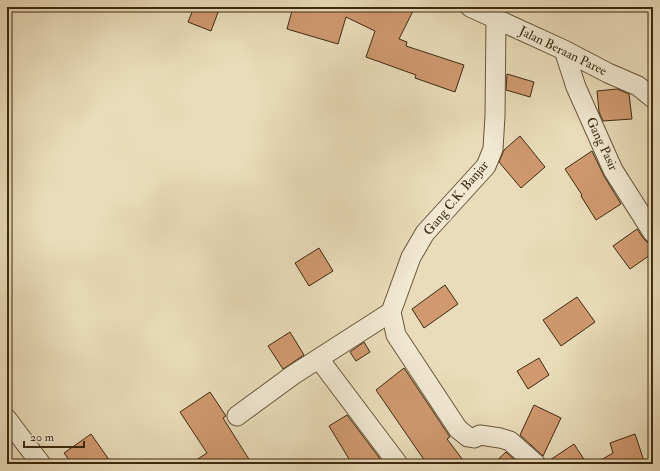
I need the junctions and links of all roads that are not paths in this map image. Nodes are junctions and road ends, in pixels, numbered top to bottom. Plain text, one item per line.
1 (470, 7) edge
2 (496, 19) junction
3 (564, 50) junction
4 (653, 98) edge
5 (653, 233) edge
6 (391, 312) junction
7 (319, 359) junction
8 (237, 416) dead end
9 (7, 419) edge
10 (41, 464) edge
11 (398, 464) edge
12 (536, 464) edge

1 - 2 street, Jalan Beraan Paree
2 - 3 street, Jalan Beraan Paree
2 - 6 street, Gang C.K. Banjar
3 - 4 street, Jalan Beraan Paree
3 - 5 street, Gang Pasir
6 - 7 street
6 - 12 street
7 - 8 street
7 - 11 street
9 - 10 street

